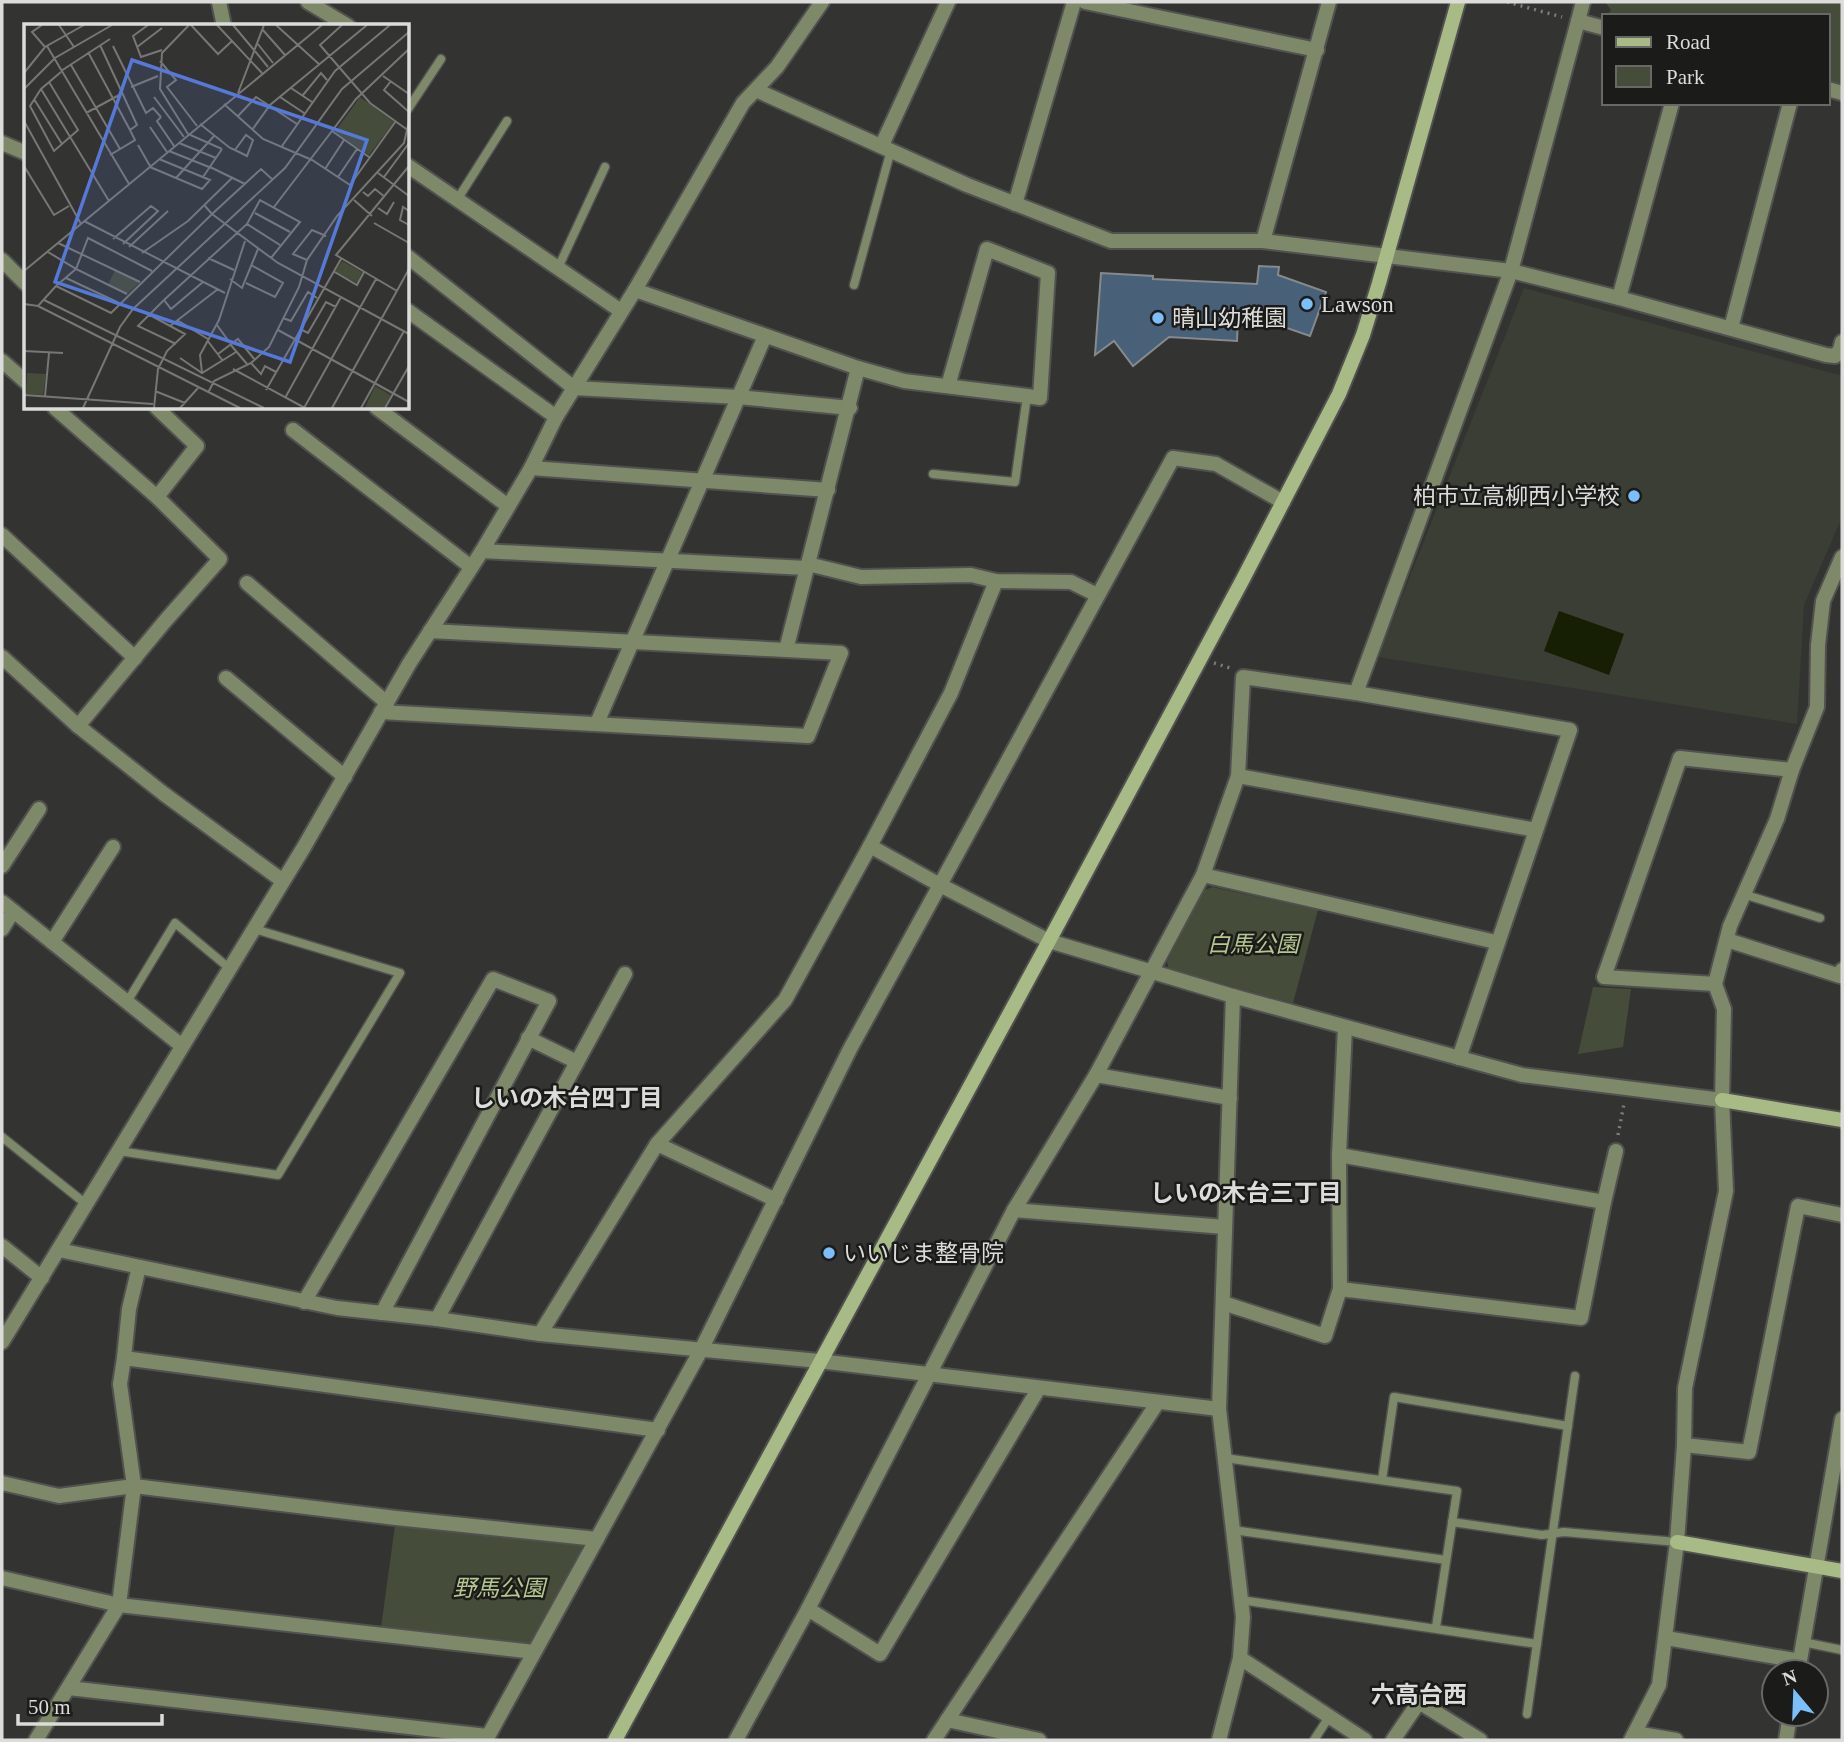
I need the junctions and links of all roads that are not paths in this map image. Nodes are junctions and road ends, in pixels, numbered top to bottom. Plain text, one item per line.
1 (219, 2) edge
2 (308, 2) edge
3 (822, 2) edge
4 (948, 2) edge
5 (1074, 2) edge
6 (1084, 2) edge
7 (1329, 2) edge
8 (1458, 2) edge
9 (1583, 2) edge
10 (1578, 21) junction
11 (224, 24) edge
12 (345, 24) edge
13 (1602, 27) edge
14 (1317, 50) junction
15 (440, 59) dead end
16 (756, 90) junction
17 (1671, 105) edge
18 (1789, 105) edge
19 (410, 106) edge
20 (507, 121) dead end
21 (2, 143) edge
22 (886, 148) junction
23 (24, 152) edge
24 (410, 167) edge
25 (605, 167) dead end
26 (457, 200) junction
27 (1015, 205) junction
28 (1263, 241) junction
29 (1387, 257) junction
30 (410, 259) edge
31 (4, 268) edge
32 (558, 268) junction
33 (1511, 271) junction
34 (24, 283) edge
35 (854, 285) dead end
36 (635, 290) junction
37 (1619, 298) junction
38 (621, 311) junction
39 (410, 312) edge
40 (1731, 328) junction
41 (765, 336) junction
42 (1842, 342) edge
43 (2, 361) edge
44 (858, 368) junction
45 (24, 380) edge
46 (948, 386) junction
47 (574, 388) junction
48 (1027, 396) junction
49 (738, 397) junction
50 (850, 408) junction
51 (57, 410) edge
52 (159, 410) edge
53 (380, 410) edge
54 (556, 417) junction
55 (293, 430) dead end
56 (531, 468) junction
57 (933, 474) dead end
58 (701, 479) junction
59 (828, 490) junction
60 (157, 498) junction
61 (1283, 502) junction
62 (508, 506) junction
63 (2, 535) edge
64 (482, 551) junction
65 (1842, 557) edge
66 (667, 560) junction
67 (807, 566) junction
68 (471, 567) junction
69 (996, 581) junction
70 (247, 583) dead end
71 (1097, 595) junction
72 (430, 631) junction
73 (631, 642) junction
74 (786, 650) junction
75 (2, 657) edge
76 (135, 657) junction
77 (226, 678) dead end
78 (1356, 693) junction
79 (384, 708) junction
80 (597, 723) junction
81 (78, 726) junction
82 (1792, 770) junction
83 (1238, 776) junction
84 (345, 777) junction
85 (39, 809) dead end
86 (1536, 830) junction
87 (870, 846) junction
88 (113, 847) dead end
89 (2, 866) edge
90 (1203, 875) junction
91 (283, 881) junction
92 (940, 886) junction
93 (1743, 894) junction
94 (7, 907) edge
95 (1820, 918) dead end
96 (2, 929) edge
97 (255, 929) junction
98 (1727, 940) junction
99 (52, 942) junction
100 (1049, 942) junction
101 (1496, 942) junction
102 (229, 968) junction
103 (1842, 970) edge
104 (1149, 973) junction
105 (625, 974) dead end
106 (1716, 984) junction
107 (1233, 996) junction
108 (127, 1002) junction
109 (1345, 1027) junction
110 (528, 1038) junction
111 (182, 1046) junction
112 (1459, 1058) junction
113 (577, 1062) junction
114 (1096, 1075) junction
115 (1230, 1098) junction
116 (1722, 1100) junction
117 (1842, 1120) edge
118 (2, 1137) edge
119 (657, 1144) junction
120 (119, 1151) junction
121 (1615, 1151) road end
122 (1339, 1155) junction
123 (776, 1200) junction
124 (1604, 1202) junction
125 (86, 1204) junction
126 (1014, 1210) junction
127 (1842, 1214) edge
128 (1225, 1227) junction
129 (2, 1246) edge
130 (59, 1250) junction
131 (139, 1267) junction
132 (42, 1278) junction
133 (1340, 1289) junction
134 (304, 1302) junction
135 (1223, 1303) junction
136 (382, 1313) junction
137 (437, 1319) junction
138 (540, 1334) junction
139 (2, 1342) edge
140 (701, 1350) junction
141 (124, 1358) junction
142 (819, 1362) junction
143 (928, 1374) junction
144 (1575, 1376) dead end
145 (1039, 1388) junction
146 (1158, 1402) junction
147 (1219, 1409) junction
148 (1842, 1419) edge
149 (1568, 1426) junction
150 (658, 1430) junction
151 (1684, 1445) junction
152 (1225, 1458) junction
153 (1382, 1480) junction
154 (1837, 1482) edge
155 (2, 1483) edge
156 (134, 1486) junction
157 (1452, 1522) junction
158 (1233, 1530) junction
159 (1553, 1533) junction
160 (597, 1539) junction
161 (1677, 1542) junction
162 (1446, 1560) junction
163 (1816, 1567) junction
164 (1842, 1571) edge
165 (2, 1578) edge
166 (1241, 1600) junction
167 (119, 1605) junction
168 (808, 1609) junction
169 (1436, 1627) junction
170 (1666, 1638) junction
171 (1803, 1642) junction
172 (1537, 1644) junction
173 (1842, 1650) edge
174 (534, 1652) junction
175 (1240, 1658) junction
176 (1761, 1658) edge
177 (1800, 1658) edge
178 (69, 1688) junction
179 (1527, 1714) dead end
180 (1329, 1717) junction
181 (947, 1720) junction
182 (1633, 1737) edge
183 (487, 1738) edge
184 (36, 1740) edge
185 (615, 1740) edge
186 (736, 1740) edge
187 (934, 1740) edge
188 (1039, 1740) edge
189 (1219, 1740) edge
190 (1314, 1740) edge
191 (1365, 1740) edge
192 (1393, 1740) edge
193 (1480, 1740) edge
194 (1676, 1740) edge

1 - 11 street
2 - 12 street
3 - 16 street
4 - 22 street
5 - 27 street
6 - 14 street
7 - 14 street
8 - 29 street
9 - 10 street
10 - 13 street
10 - 33 street
14 - 28 street
15 - 19 lane
16 - 22 street
16 - 36 street
17 - 37 street
18 - 40 street
20 - 26 lane
21 - 23 street
22 - 27 street
22 - 35 lane
24 - 26 street
25 - 32 lane
26 - 32 street
27 - 28 street
28 - 29 street
29 - 33 street
29 - 61 street
30 - 47 street
31 - 34 street
32 - 38 street
33 - 37 street
33 - 78 street
36 - 38 street
36 - 41 street
37 - 40 street
38 - 47 street
39 - 54 street
40 - 42 street
41 - 44 street
41 - 49 street
43 - 45 street
44 - 46 street
44 - 50 street
46 - 48 street
46 - 48 street
47 - 49 street
47 - 54 street
48 - 57 lane
49 - 50 street
49 - 58 street
50 - 59 street
51 - 60 street
52 - 60 street
53 - 62 street
54 - 56 street
55 - 68 street
56 - 58 street
56 - 62 street
58 - 59 street
58 - 66 street
59 - 67 street
60 - 76 street
61 - 71 street
61 - 100 street
62 - 64 street
63 - 76 street
64 - 66 street
64 - 68 street
65 - 82 street
66 - 67 street
66 - 73 street
67 - 69 street
67 - 74 street
68 - 72 street
69 - 71 street
69 - 87 street
70 - 79 street
71 - 92 street
72 - 73 street
72 - 79 street
73 - 74 street
73 - 80 street
74 - 80 street
75 - 81 street
76 - 81 street
77 - 84 street
78 - 83 street
78 - 86 street
79 - 80 street
79 - 84 street
81 - 91 street
82 - 93 street
82 - 106 street
83 - 86 street
83 - 90 street
84 - 91 street
85 - 89 street
86 - 101 street
87 - 92 street
87 - 119 street
88 - 99 street
90 - 101 street
90 - 104 street
91 - 97 street
92 - 100 street
92 - 123 street
93 - 95 lane
93 - 98 street
94 - 96 street
94 - 99 street
97 - 102 street
97 - 120 lane
98 - 103 street
98 - 106 street
99 - 108 street
100 - 104 street
100 - 142 street
101 - 112 street
102 - 108 lane
102 - 111 street
104 - 107 street
104 - 114 street
105 - 113 street
106 - 116 street
107 - 109 street
107 - 115 street
108 - 111 street
109 - 112 street
109 - 122 street
110 - 113 street
110 - 134 street
110 - 136 street
111 - 120 street
112 - 116 street
113 - 137 street
114 - 115 street
114 - 126 street
115 - 128 street
116 - 117 street
116 - 151 street
118 - 125 lane
119 - 123 street
119 - 138 street
120 - 125 street
121 - 124 street
122 - 124 street
122 - 133 street
123 - 140 street
124 - 133 street
125 - 130 street
126 - 128 street
126 - 143 street
127 - 151 street
128 - 135 street
129 - 132 street
130 - 131 street
130 - 132 street
131 - 134 street
131 - 141 street
132 - 139 street
133 - 135 street
134 - 136 street
135 - 147 street
136 - 137 street
137 - 138 street
138 - 140 street
140 - 142 street
140 - 150 street
141 - 150 street
141 - 156 street
142 - 143 street
142 - 185 street
143 - 145 street
143 - 168 street
144 - 149 lane
145 - 146 street
145 - 168 street
146 - 147 street
146 - 181 street
147 - 152 street
148 - 154 street
149 - 153 lane
149 - 159 lane
150 - 160 street
151 - 161 street
152 - 153 lane
152 - 158 street
153 - 157 lane
154 - 163 street
155 - 156 street
156 - 160 street
156 - 167 street
157 - 159 lane
157 - 162 lane
158 - 162 lane
158 - 166 street
159 - 161 lane
159 - 172 lane
160 - 174 street
161 - 163 street
161 - 170 street
162 - 169 lane
163 - 164 street
163 - 171 street
165 - 167 street
166 - 169 lane
166 - 175 street
167 - 174 street
167 - 178 street
168 - 186 street
169 - 172 lane
170 - 176 street
170 - 182 street
171 - 173 lane
171 - 177 street
172 - 179 lane
174 - 183 street
175 - 180 street
175 - 189 street
178 - 183 street
178 - 184 street
180 - 190 lane
180 - 191 street
181 - 187 street
181 - 188 street
182 - 194 street
192 - 193 street

